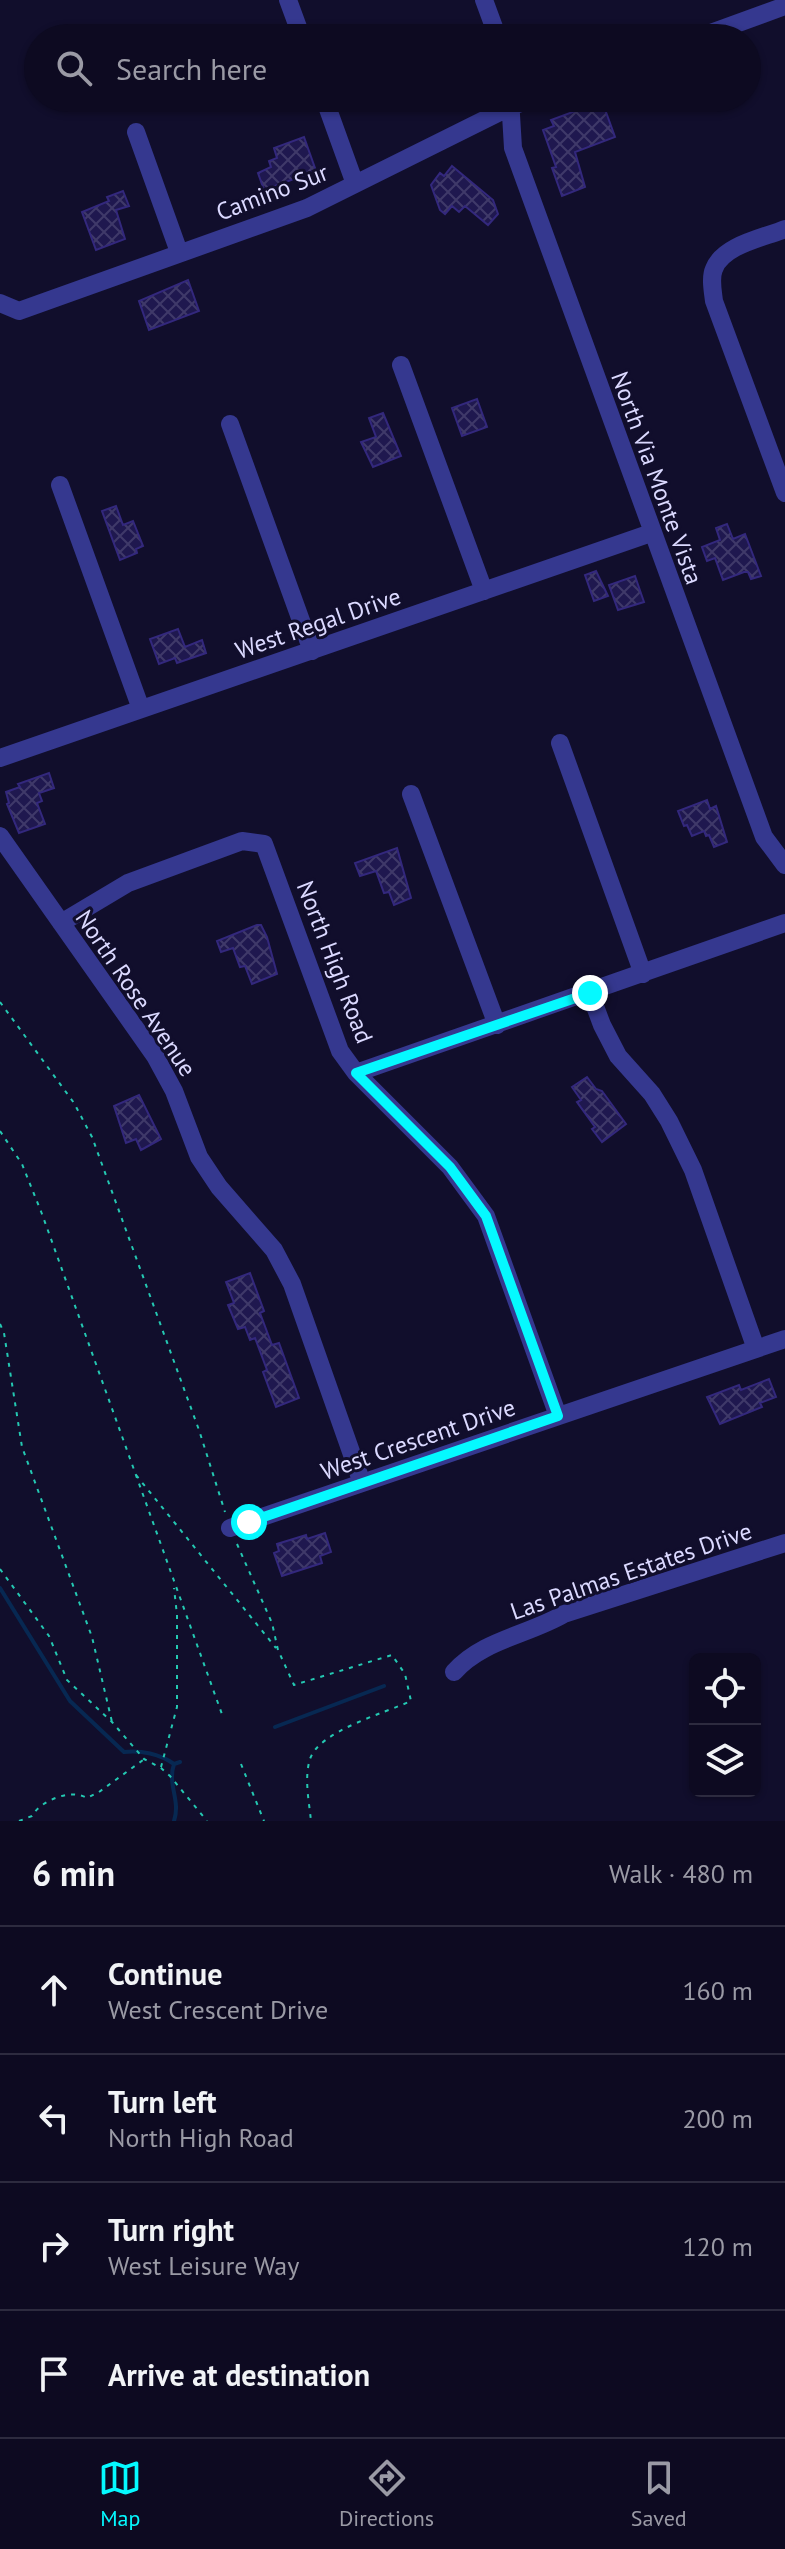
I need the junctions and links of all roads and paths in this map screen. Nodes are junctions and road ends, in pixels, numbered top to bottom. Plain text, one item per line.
1 (288, 0) edge
2 (484, 0) edge
3 (785, 6) edge
4 (297, 24) edge
5 (493, 24) edge
6 (736, 24) edge
7 (329, 112) edge
8 (493, 112) edge
9 (511, 112) edge
10 (136, 132) dead end
11 (355, 184) junction
12 (785, 229) edge
13 (179, 252) junction
14 (0, 303) edge
15 (401, 365) dead end
16 (230, 424) dead end
17 (60, 485) dead end
18 (785, 493) edge
19 (651, 533) junction
20 (484, 591) junction
21 (312, 651) junction
22 (141, 709) junction
23 (560, 743) dead end
24 (0, 758) edge
25 (411, 794) dead end
26 (0, 836) edge
27 (784, 863) edge
28 (61, 923) junction
29 (785, 923) edge
30 (643, 974) junction
31 (590, 993) junction
32 (0, 1002) edge
33 (497, 1025) junction
34 (356, 1073) junction
35 (0, 1131) edge
36 (0, 1324) edge
37 (785, 1339) edge
38 (756, 1349) junction
39 (558, 1416) junction
40 (133, 1471) junction
41 (362, 1483) junction
42 (230, 1528) junction
43 (785, 1543) edge
44 (0, 1569) edge
45 (174, 1584) junction
46 (278, 1650) junction
47 (454, 1672) dead end
48 (223, 1717) dead end
49 (112, 1722) junction
50 (144, 1759) junction
51 (241, 1764) dead end
52 (161, 1768) junction
53 (19, 1821) edge
54 (207, 1821) edge
55 (264, 1821) edge
56 (311, 1821) edge

1 - 4 street
2 - 5 street
3 - 6 street
7 - 11 street
8 - 11 street, Camino Sur
9 - 19 street, North Via Monte Vista
10 - 13 street
11 - 13 street, Camino Sur
12 - 18 street
13 - 14 street, Camino Sur
15 - 20 street
16 - 21 street
17 - 22 street
19 - 20 street, West Regal Drive
19 - 27 street, North Via Monte Vista
20 - 21 street, West Regal Drive
21 - 22 street, West Regal Drive
22 - 24 street, West Regal Drive
23 - 30 street
25 - 33 street
26 - 28 street, North Rose Avenue
28 - 34 street, North High Road
28 - 41 street, North Rose Avenue
29 - 30 street
30 - 31 street
31 - 33 street
31 - 38 street
32 - 42 path
33 - 34 street
34 - 39 street, North High Road
35 - 40 path
36 - 49 path
37 - 38 street, West Crescent Drive
38 - 39 street, West Crescent Drive
39 - 41 street, West Crescent Drive
40 - 45 path
40 - 46 path
41 - 42 street, West Crescent Drive
42 - 46 path
43 - 47 street, Las Palmas Estates Drive
44 - 49 path
45 - 48 path
45 - 52 path
46 - 56 path
49 - 50 path
50 - 52 path
50 - 53 path
51 - 55 path
52 - 54 path

